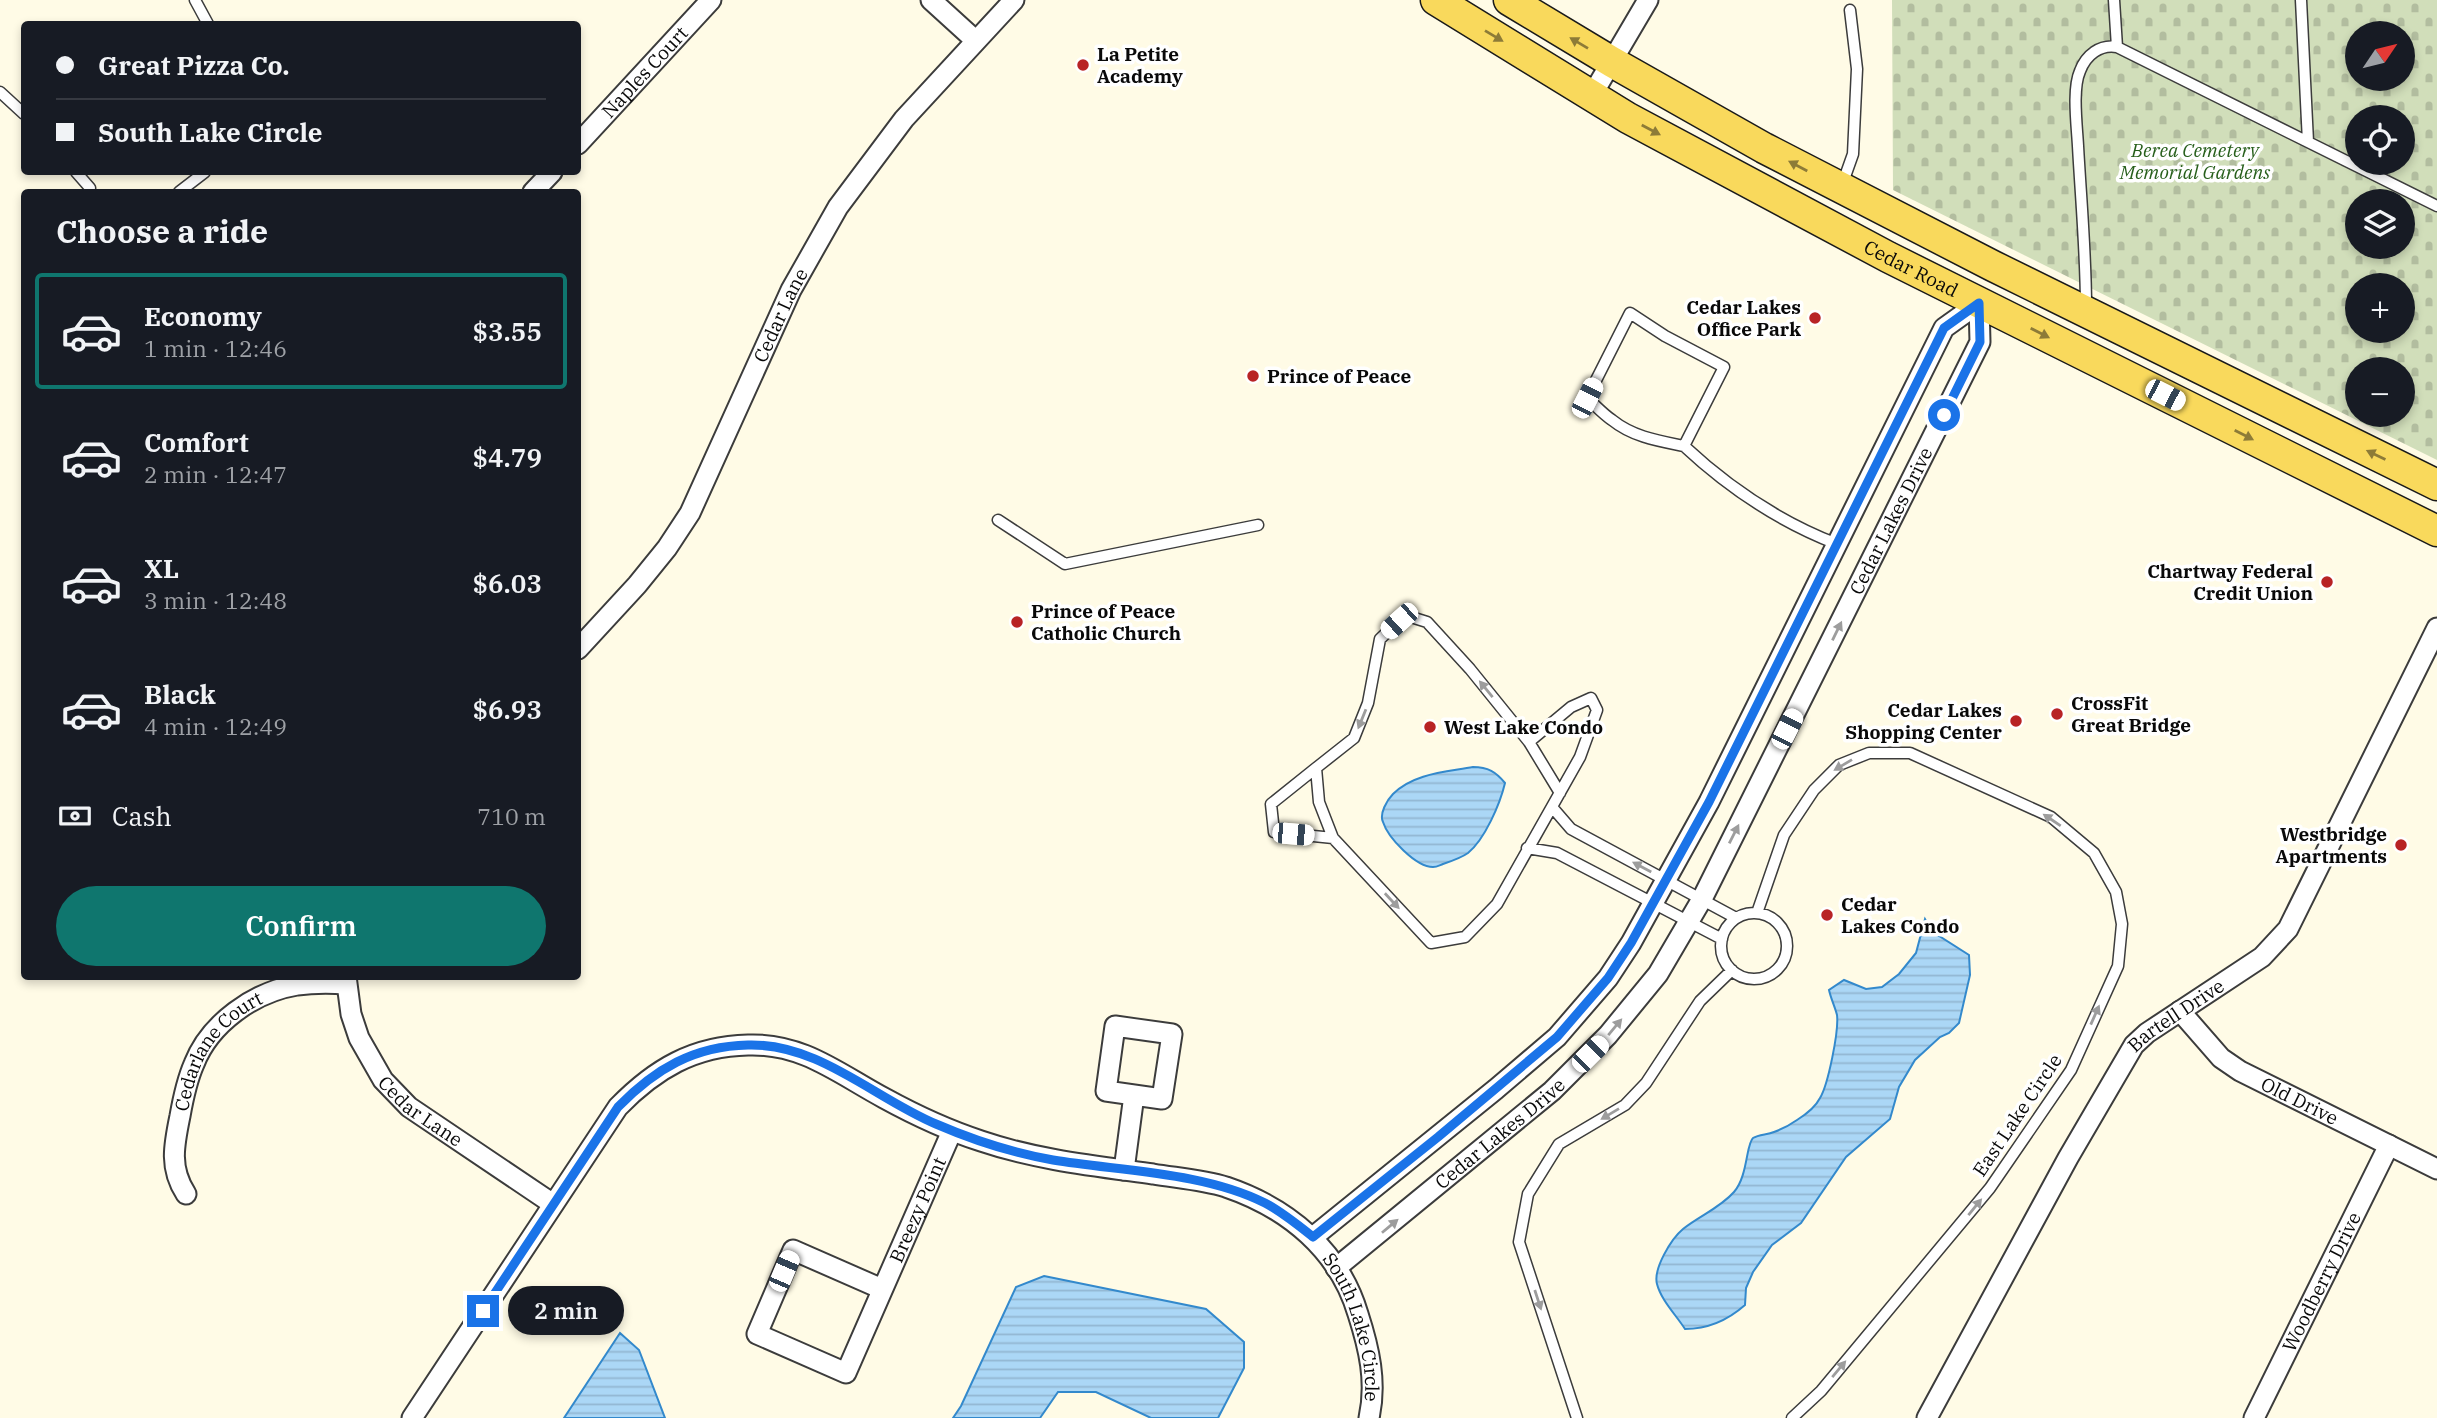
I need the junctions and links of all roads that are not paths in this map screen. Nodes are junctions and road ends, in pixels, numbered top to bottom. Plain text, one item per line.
1 (195, 0) edge
2 (711, 0) edge
3 (931, 0) edge
4 (1014, 0) edge
5 (1436, 0) edge
6 (1509, 0) edge
7 (1648, 0) edge
8 (2114, 0) edge
9 (2301, 0) edge
10 (1850, 10) dead end
11 (206, 21) edge
12 (975, 40) junction
13 (2117, 47) junction
14 (1612, 62) junction
15 (0, 92) edge
16 (1592, 95) junction
17 (21, 111) edge
18 (581, 141) edge
19 (2308, 142) junction
20 (79, 175) edge
21 (201, 175) edge
22 (549, 175) edge
23 (90, 188) dead end
24 (1841, 188) junction
25 (182, 189) edge
26 (536, 189) edge
27 (2437, 206) edge
28 (1924, 231) junction
29 (1979, 303) junction
30 (2086, 311) junction
31 (2287, 411) junction
32 (1684, 446) junction
33 (2437, 485) edge
34 (998, 520) dead end
35 (1258, 526) dead end
36 (2437, 531) edge
37 (1837, 544) junction
38 (2437, 628) edge
39 (581, 646) edge
40 (1530, 742) junction
41 (1316, 768) junction
42 (1560, 793) junction
43 (1552, 807) junction
44 (1333, 838) junction
45 (1527, 848) junction
46 (1667, 880) junction
47 (1702, 899) junction
48 (1653, 905) junction
49 (1756, 913) junction
50 (1736, 918) junction
51 (1688, 923) junction
52 (1722, 939) junction
53 (1731, 970) junction
54 (346, 980) edge
55 (2180, 1011) junction
56 (1134, 1095) junction
57 (952, 1131) junction
58 (2389, 1145) junction
59 (2437, 1169) edge
60 (1124, 1170) junction
61 (186, 1194) dead end
62 (553, 1204) junction
63 (1313, 1237) junction
64 (1336, 1268) junction
65 (882, 1289) junction
66 (412, 1418) edge
67 (1368, 1418) edge
68 (1577, 1418) edge
69 (1792, 1418) edge
70 (1927, 1418) edge
71 (2254, 1418) edge

1 - 11 lane
2 - 18 street, Naples Court
3 - 12 street
4 - 12 street, Cedar Lane
5 -> 16 main road, Cedar Road
14 -> 6 main road, Cedar Road
7 - 14 street
8 - 13 lane
9 - 19 lane
10 - 24 lane
12 - 39 street, Cedar Lane
13 - 19 lane
13 - 30 lane
14 - 16 street
24 -> 14 main road, Cedar Road
15 - 17 lane
16 -> 29 main road, Cedar Road
19 - 27 lane
20 - 23 lane
21 - 25 lane
22 - 26 street
24 - 28 main road, Cedar Road
28 - 29 main road
28 - 30 main road, Cedar Road
29 - 31 main road
29 -> 36 main road, Cedar Road
29 - 37 street, Cedar Lakes Drive
47 -> 29 street, Cedar Lakes Drive
30 - 31 main road, Cedar Road
33 -> 31 main road, Cedar Road
32 - 32 lane
32 - 37 lane
34 - 35 lane
37 - 46 street, Cedar Lakes Drive
38 - 55 street, Bartell Drive
40 -> 41 lane
40 - 42 lane
40 - 42 lane
41 - 44 lane
41 - 44 lane
42 - 43 lane
43 - 45 lane
46 -> 43 lane
44 -> 45 lane
45 - 48 lane
46 - 47 lane
46 - 48 street, Cedar Lakes Drive
47 - 50 lane
47 - 51 street, Cedar Lakes Drive
48 - 51 lane
48 - 63 street, Cedar Lakes Drive
49 - 50 lane
49 - 53 lane
69 -> 49 lane, East Lake Circle
50 - 52 lane
51 - 52 lane
64 -> 51 street, Cedar Lakes Drive
52 - 53 lane
53 -> 68 lane
54 - 61 street, Cedarlane Court
54 - 62 street, Cedar Lane
55 - 58 street, Old Drive
55 - 70 street, Bartell Drive
56 - 56 street
56 - 60 street
57 - 60 street, South Lake Circle
57 - 62 street, South Lake Circle
57 - 65 street, Breezy Point
58 - 59 street, Old Drive
58 - 71 street, Woodberry Drive
60 - 63 street, South Lake Circle
62 - 66 street, South Lake Circle
63 - 64 street, South Lake Circle
64 - 67 street, South Lake Circle
65 - 65 street, Breezy Point

